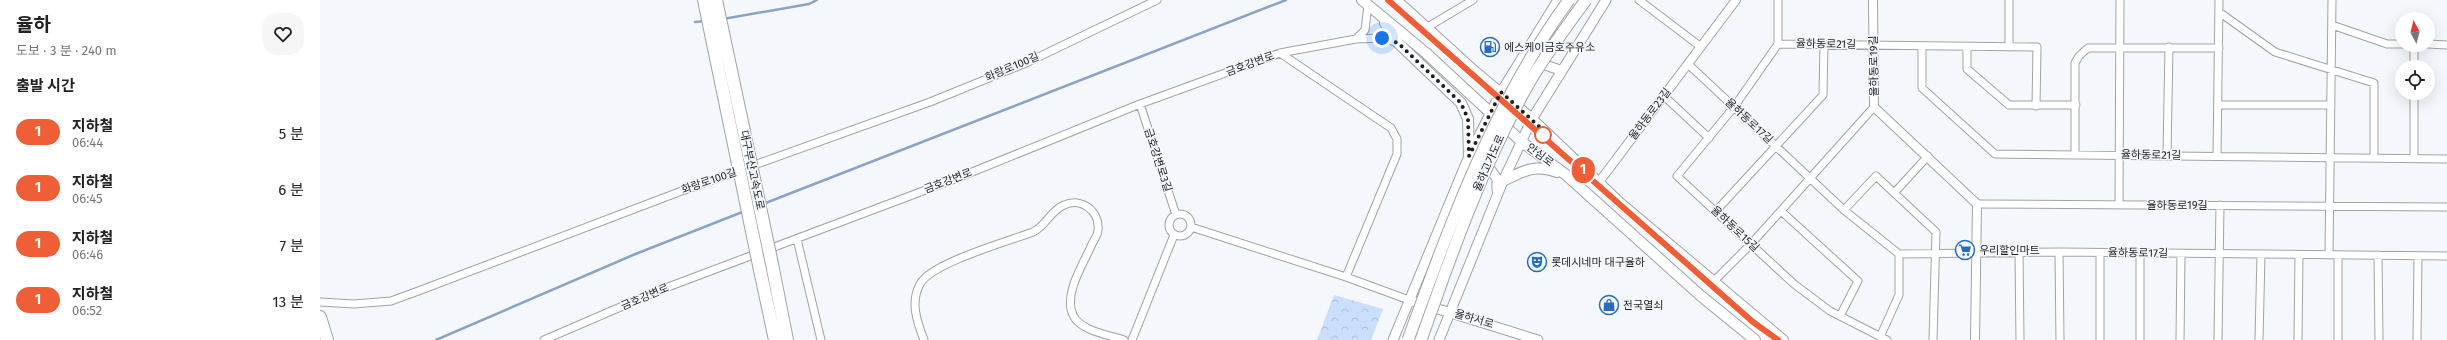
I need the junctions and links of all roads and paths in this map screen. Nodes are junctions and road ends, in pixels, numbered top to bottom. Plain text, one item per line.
1 (704, 0) edge
2 (716, 0) edge
3 (1156, 0) edge
4 (1396, 0) edge
5 (1473, 0) edge
6 (1558, 0) edge
7 (1568, 0) edge
8 (1586, 0) edge
9 (1606, 0) edge
10 (1639, 0) edge
11 (1736, 0) edge
12 (1778, 0) edge
13 (1874, 0) edge
14 (2009, 0) edge
15 (2120, 0) edge
16 (2219, 0) edge
17 (2332, 0) edge
18 (1365, 3) edge
19 (2219, 12) junction
20 (1380, 14) junction
21 (2332, 25) junction
22 (1426, 28) junction
23 (1356, 39) junction
24 (1398, 43) junction
25 (1531, 44) junction
26 (1778, 44) junction
27 (1824, 44) junction
28 (2395, 44) edge
29 (2435, 44) edge
30 (2447, 44) edge
31 (1873, 45) junction
32 (1922, 46) junction
33 (1967, 46) junction
34 (1701, 47) junction
35 (2008, 47) junction
36 (2119, 47) junction
37 (2169, 47) junction
38 (2219, 48) junction
39 (1280, 53) junction
40 (1688, 64) junction
41 (2331, 69) junction
42 (1560, 70) junction
43 (1501, 92) junction
44 (1664, 96) junction
45 (2414, 100) edge
46 (1140, 104) junction
47 (2218, 105) junction
48 (2331, 105) junction
49 (2036, 106) junction
50 (2076, 106) junction
51 (1734, 107) junction
52 (1874, 107) junction
53 (1491, 114) junction
54 (1532, 119) junction
55 (1709, 138) junction
56 (1522, 142) junction
57 (1775, 145) junction
58 (2075, 154) junction
59 (2119, 154) junction
60 (2167, 155) junction
61 (1469, 156) junction
62 (1928, 156) junction
63 (2217, 156) junction
64 (2330, 157) junction
65 (2374, 158) junction
66 (2414, 158) junction
67 (2447, 159) edge
68 (1565, 174) junction
69 (1810, 178) junction
70 (1503, 182) junction
71 (1599, 182) junction
72 (1895, 192) junction
73 (1496, 198) junction
74 (1977, 204) junction
75 (2119, 205) junction
76 (2220, 205) junction
77 (2329, 206) junction
78 (2447, 207) edge
79 (1844, 210) junction
80 (1716, 211) junction
81 (1781, 211) junction
82 (1176, 215) junction
83 (1190, 227) junction
84 (1174, 234) junction
85 (797, 239) junction
86 (1751, 244) junction
87 (2059, 252) junction
88 (1976, 253) junction
89 (2019, 253) junction
90 (2100, 253) junction
91 (2140, 253) junction
92 (1899, 254) junction
93 (1935, 254) junction
94 (2180, 254) junction
95 (2219, 254) junction
96 (2261, 254) junction
97 (2299, 255) junction
98 (2329, 255) junction
99 (2338, 255) junction
100 (2378, 255) junction
101 (2418, 256) junction
102 (2447, 256) edge
103 (1346, 276) junction
104 (1712, 283) junction
105 (1409, 300) junction
106 (320, 302) edge
107 (780, 304) junction
108 (1450, 311) junction
109 (1840, 316) junction
110 (320, 317) edge
111 (1884, 338) edge
112 (327, 340) edge
113 (544, 340) edge
114 (775, 340) edge
115 (787, 340) edge
116 (794, 340) edge
117 (821, 340) edge
118 (924, 340) edge
119 (1124, 340) edge
120 (1132, 340) edge
121 (1393, 340) edge
122 (1408, 340) edge
123 (1421, 340) edge
124 (1439, 340) edge
125 (1538, 340) edge
126 (1755, 340) edge
127 (1782, 340) edge
128 (1933, 340) edge
129 (1975, 340) edge
130 (2020, 340) edge
131 (2060, 340) edge
132 (2100, 340) edge
133 (2140, 340) edge
134 (2180, 340) edge
135 (2218, 340) edge
136 (2259, 340) edge
137 (2298, 340) edge
138 (2338, 340) edge
139 (2379, 340) edge
140 (2417, 340) edge

1 - 114 highway, 대구부산고속도로, bridge
2 - 107 highway, 대구부산고속도로, bridge
3 - 106 street, 화랑로100길
4 - 22 main road, 안심로
5 - 22 street
6 - 25 main road
7 - 122 highway, 율하고가도로, bridge
8 - 123 highway, 율하고가도로, bridge
9 - 42 main road
10 - 34 street
11 - 34 street, 율하동로23길
12 - 26 street
13 - 31 street, 율하동로19길
14 - 35 street
15 - 36 street
16 - 19 street
17 - 21 street
18 - 20 main road, 안심로
18 - 23 street
19 - 38 street
19 - 41 street
20 - 24 main road
20 - 53 main road, 안심로
21 - 28 street
21 - 41 street
22 - 43 main road, 안심로
23 - 24 street, 금호강변로
23 - 39 street, 금호강변로
24 - 61 main road
25 - 42 main road
25 - 43 main road
26 - 27 street, 율하동로21길
26 - 51 street
27 - 31 street, 율하동로21길
27 - 57 street
29 - 30 street
31 - 32 street, 율하동로21길
31 - 52 street, 율하동로19길
32 - 33 street, 율하동로21길
32 - 58 street, 율하동로21길
33 - 35 street, 율하동로21길
33 - 49 street
34 - 40 street, 율하동로23길
35 - 49 street, 율하동로21길
36 - 37 street
36 - 50 street
36 - 59 street
37 - 38 street
37 - 60 street
38 - 47 street
39 - 46 street, 금호강변로
39 - 103 street
40 - 44 street, 율하동로23길
40 - 51 street, 율하동로17길
41 - 48 street
41 - 65 street
42 - 54 main road
43 - 53 main road
43 - 54 main road, 안심로
44 - 55 street
44 - 71 street, 율하동로23길
45 - 66 street
46 - 82 street, 금호강변로3길
46 - 85 street, 금호강변로
47 - 48 street
47 - 63 street
48 - 64 street
49 - 50 street
50 - 58 street
51 - 55 street
51 - 57 street, 율하동로17길
52 - 62 street, 율하동로19길
52 - 69 street
53 - 56 main road, 안심로
53 - 61 main road
54 - 56 main road
54 - 71 main road, 안심로
55 - 80 street, 율하동로15길
56 - 68 main road, 안심로
56 - 70 main road
57 - 69 street, 율하동로17길
57 - 80 street
58 - 59 street, 율하동로21길
59 - 60 street, 율하동로21길
59 - 75 street
60 - 63 street, 율하동로21길
61 - 73 main road
61 - 105 main road
62 - 72 street
62 - 74 street, 율하동로19길
63 - 64 street, 율하동로21길
64 - 65 street, 율하동로21길
64 - 77 street
65 - 66 street, 율하동로21길
66 - 67 street, 율하동로21길
68 - 70 main road
68 - 126 main road, 안심로
69 - 79 street, 율하동로17길
69 - 81 street
70 - 73 main road
71 - 104 main road, 안심로
72 - 79 street
72 - 93 street
73 - 108 main road
74 - 75 street, 율하동로19길
74 - 88 street
75 - 76 street, 율하동로19길
76 - 77 street, 율하동로19길
76 - 95 street
77 - 78 street, 율하동로19길
77 - 98 street
79 - 92 street, 율하동로17길
80 - 86 street, 율하동로15길
81 - 86 street
81 - 109 street
82 - 83 street
82 - 84 street
83 - 84 street
83 - 103 street
84 - 120 street
85 - 113 street, 금호강변로
85 - 117 street
86 - 104 street
86 - 109 street, 율하동로15길
87 - 89 street, 율하동로17길
87 - 90 street, 율하동로17길
87 - 131 street
88 - 89 street, 율하동로17길
88 - 93 street, 율하동로17길
88 - 129 street
89 - 130 street
90 - 91 street, 율하동로17길
90 - 132 street
91 - 94 street, 율하동로17길
91 - 133 street
92 - 93 street, 율하동로17길
92 - 111 street
93 - 128 street
94 - 95 street, 율하동로17길
94 - 134 street
95 - 96 street, 율하동로17길
95 - 135 street
96 - 97 street, 율하동로17길
96 - 136 street
97 - 98 street, 율하동로17길
97 - 137 street
98 - 99 street, 율하동로17길
99 - 100 street, 율하동로17길
99 - 138 street
100 - 101 street, 율하동로17길
100 - 139 street
101 - 102 street, 율하동로17길
101 - 140 street
103 - 105 street
104 - 127 main road, 안심로
105 - 108 main road, 율하서로
105 - 121 main road
107 - 115 highway, 대구부산고속도로
107 - 116 highway
108 - 124 main road
108 - 125 main road, 율하서로
109 - 111 street, 율하동로15길
110 - 112 highway
118 - 119 street

